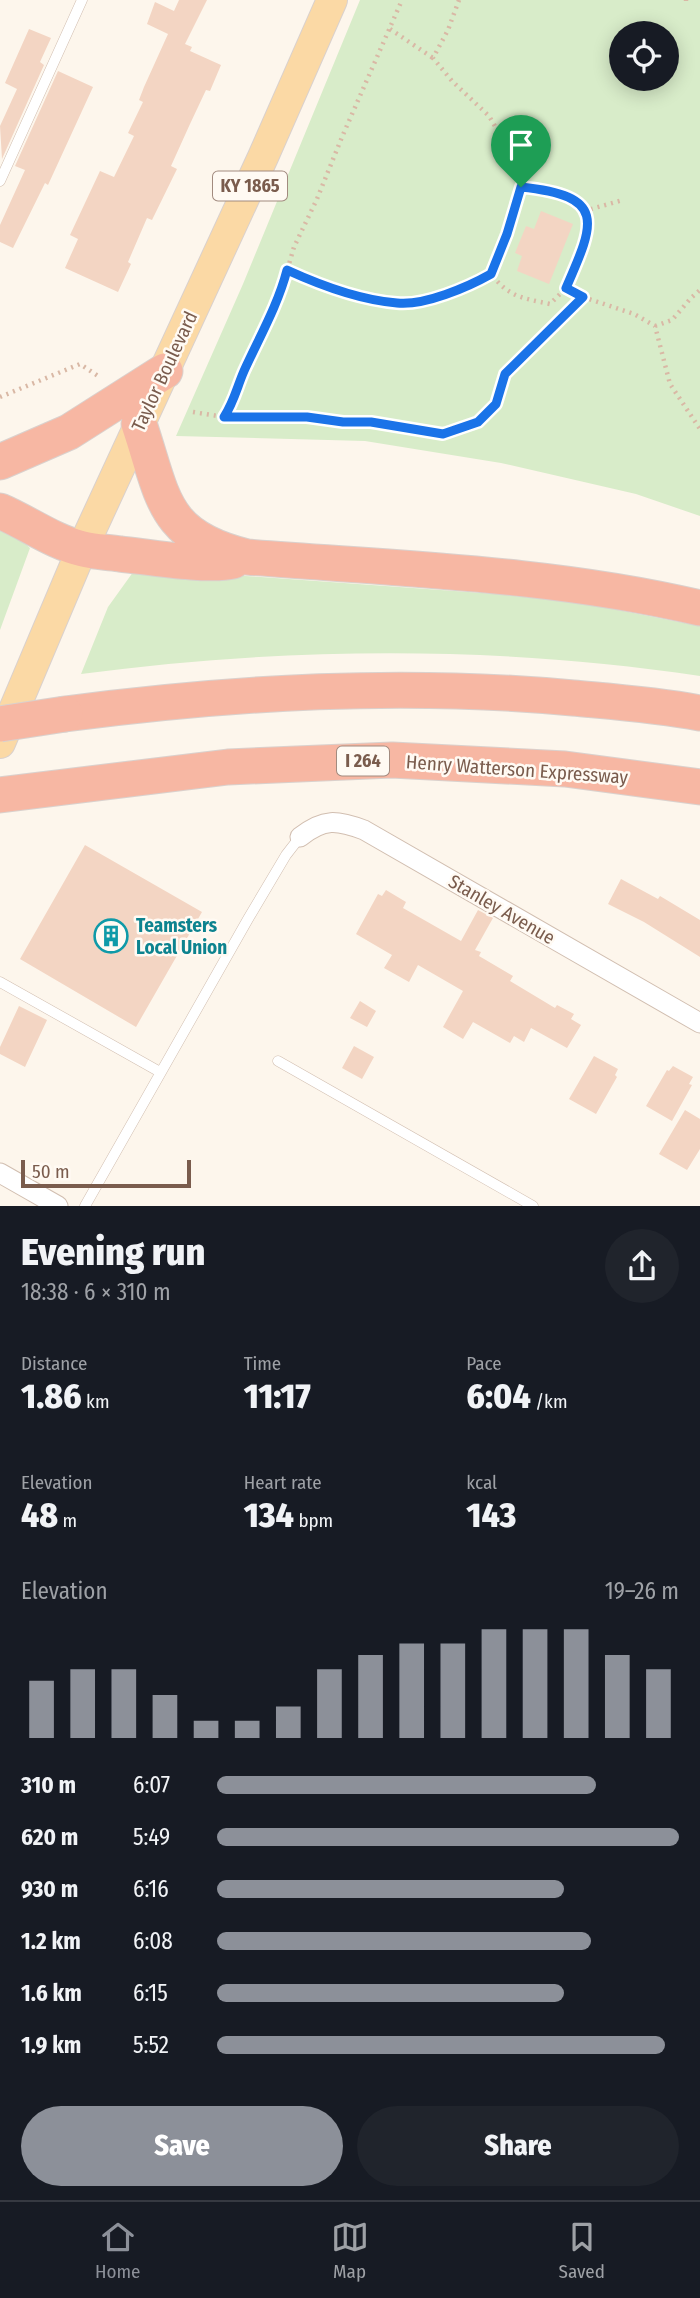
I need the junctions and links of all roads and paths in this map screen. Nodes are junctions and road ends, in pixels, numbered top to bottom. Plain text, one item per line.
1 (82, 0) edge
2 (332, 0) edge
3 (402, 0) edge
4 (459, 0) edge
5 (390, 29) junction
6 (433, 58) junction
7 (0, 181) edge
8 (521, 187) junction
9 (623, 200) dead end
10 (583, 211) junction
11 (287, 270) junction
12 (491, 274) junction
13 (566, 288) junction
14 (700, 290) edge
15 (583, 297) junction
16 (654, 326) junction
17 (165, 371) junction
18 (105, 380) dead end
19 (0, 397) edge
20 (193, 412) dead end
21 (224, 417) junction
22 (139, 424) junction
23 (700, 429) edge
24 (0, 462) edge
25 (0, 511) edge
26 (82, 549) junction
27 (247, 557) junction
28 (700, 608) edge
29 (700, 713) edge
30 (0, 724) edge
31 (0, 743) edge
32 (700, 787) edge
33 (13, 793) edge
34 (300, 837) joint
35 (0, 982) edge
36 (700, 1023) edge
37 (278, 1061) dead end
38 (160, 1072) junction
39 (0, 1173) edge
40 (58, 1206) edge
41 (85, 1206) edge
42 (533, 1206) edge

1 - 7 lane
2 - 17 main road, Taylor Boulevard / KY 1865
3 - 5 path
4 - 6 path
5 - 6 path
5 - 11 path
6 - 8 path
8 - 10 path
8 - 12 path
9 - 10 path
10 - 13 path
11 - 12 path
11 - 21 path
12 - 13 path
13 - 15 path
14 - 16 path
15 - 16 path
15 - 21 path
16 - 23 path
17 - 22 main road, Taylor Boulevard / KY 1865
17 - 24 highway
18 - 19 path
20 - 21 path
22 - 26 main road, Taylor Boulevard / KY 1865
22 - 27 highway
25 - 26 highway
26 - 27 highway
26 - 31 main road, Taylor Boulevard / KY 1865
27 - 28 highway
29 - 30 highway, bridge
32 - 33 highway, Henry Watterson Expressway / I 264
34 - 36 street, Stanley Avenue
34 - 38 lane
35 - 38 lane
37 - 42 lane
38 - 41 lane
39 - 40 street

